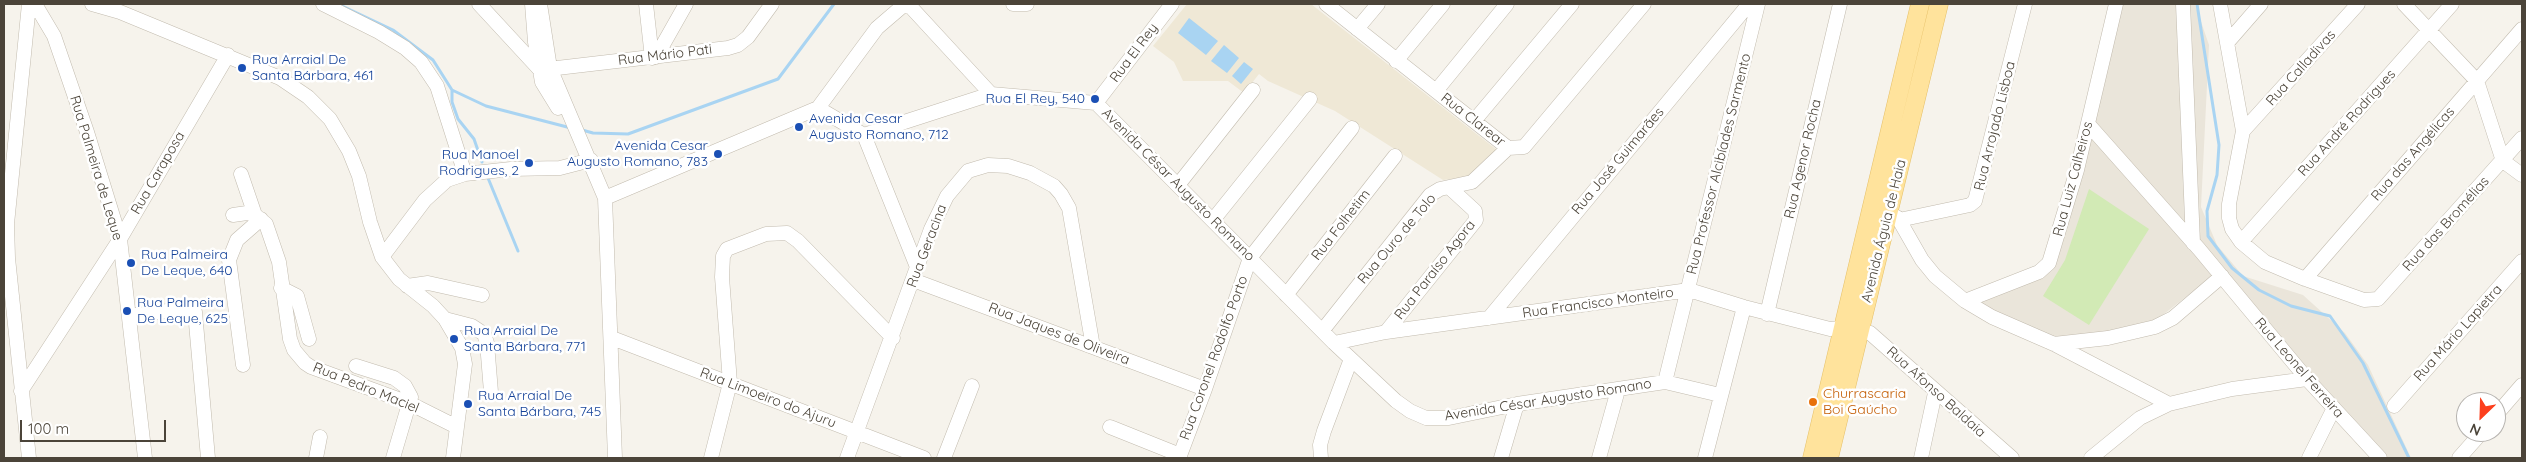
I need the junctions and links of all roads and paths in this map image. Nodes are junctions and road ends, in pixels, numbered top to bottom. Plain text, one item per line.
1 (29, 4) edge
2 (35, 4) edge
3 (92, 4) edge
4 (323, 4) edge
5 (479, 4) edge
6 (532, 4) edge
7 (540, 4) edge
8 (646, 4) edge
9 (686, 4) edge
10 (772, 4) edge
11 (906, 4) edge
12 (1172, 4) edge
13 (1326, 4) edge
14 (1378, 4) edge
15 (1443, 4) edge
16 (1508, 4) edge
17 (1572, 4) edge
18 (1644, 4) edge
19 (1749, 4) edge
20 (1758, 4) edge
21 (1840, 4) edge
22 (1920, 4) edge
23 (1939, 4) edge
24 (2025, 4) edge
25 (2116, 4) edge
26 (2183, 4) edge
27 (2220, 4) edge
28 (2262, 4) edge
29 (2358, 4) edge
30 (2404, 4) edge
31 (2452, 4) edge
32 (492, 19) junction
33 (1357, 29) junction
34 (2522, 29) edge
35 (2430, 30) junction
36 (535, 42) junction
37 (2226, 43) junction
38 (228, 56) junction
39 (654, 57) junction
40 (1396, 61) junction
41 (545, 69) junction
42 (2477, 81) junction
43 (1253, 90) dead end
44 (1436, 91) junction
45 (991, 94) junction
46 (1310, 100) dead end
47 (1096, 102) junction
48 (818, 108) junction
49 (1474, 121) junction
50 (2088, 124) junction
51 (1352, 128) dead end
52 (2243, 131) junction
53 (864, 135) junction
54 (2522, 138) edge
55 (1508, 148) junction
56 (1395, 156) dead end
57 (2502, 161) junction
58 (590, 162) junction
59 (241, 174) dead end
60 (465, 174) junction
61 (2522, 175) edge
62 (1178, 185) junction
63 (1450, 188) junction
64 (605, 198) junction
65 (232, 215) dead end
66 (1894, 216) junction
67 (258, 217) junction
68 (1212, 220) junction
69 (120, 239) junction
70 (2241, 242) junction
71 (2193, 243) junction
72 (382, 257) junction
73 (1250, 258) junction
74 (2522, 261) edge
75 (915, 273) junction
76 (2222, 276) junction
77 (2305, 280) junction
78 (407, 286) junction
79 (281, 288) junction
80 (1689, 290) junction
81 (482, 295) dead end
82 (1286, 295) junction
83 (1965, 301) junction
84 (1744, 308) junction
85 (1767, 314) junction
86 (129, 316) junction
87 (1489, 318) junction
88 (445, 319) junction
89 (1842, 328) junction
90 (1859, 330) junction
91 (1322, 331) junction
92 (1386, 332) junction
93 (612, 338) junction
94 (893, 338) junction
95 (309, 339) dead end
96 (1334, 343) junction
97 (2054, 344) junction
98 (1093, 347) junction
99 (1351, 359) junction
100 (243, 365) dead end
101 (356, 366) dead end
102 (2307, 379) junction
103 (1665, 382) junction
104 (730, 383) junction
105 (2522, 385) edge
106 (972, 386) dead end
107 (1205, 389) junction
108 (1618, 390) junction
109 (21, 391) junction
110 (491, 392) dead end
111 (1935, 393) junction
112 (1720, 395) junction
113 (409, 403) junction
114 (2506, 403) edge
115 (1517, 404) junction
116 (2170, 404) junction
117 (2394, 406) dead end
118 (2334, 408) junction
119 (1110, 427) dead end
120 (457, 428) junction
121 (857, 432) junction
122 (320, 437) dead end
123 (2473, 442) edge
124 (1179, 457) edge
125 (29, 458) edge
126 (145, 458) edge
127 (208, 458) edge
128 (316, 458) edge
129 (393, 458) edge
130 (453, 458) edge
131 (615, 458) edge
132 (710, 458) edge
133 (847, 458) edge
134 (924, 458) edge
135 (944, 458) edge
136 (1321, 458) edge
137 (1501, 458) edge
138 (1599, 458) edge
139 (1705, 458) edge
140 (1812, 458) edge
141 (1829, 458) edge
142 (1921, 458) edge
143 (2012, 458) edge
144 (2091, 458) edge
145 (2309, 458) edge
146 (2380, 458) edge
147 (2459, 458) edge

1 - 109 street
2 - 69 street, Rua Palmeira de Leque
3 - 38 street
4 - 60 street
5 - 32 street
6 - 36 street
7 - 41 street
8 - 39 street
9 - 39 street
10 - 39 street, Rua Mário Pati
11 - 45 street
11 - 48 street
12 - 47 street, Rua El Rey
13 - 33 street, Rua Clarear
14 - 33 street
15 - 40 street
16 - 44 street
17 - 49 street
18 - 55 street, Rua Clarear
19 - 87 street, Rua José Guimarães
20 - 80 street, Rua Professor Alcibíades Sarmento
21 - 85 street, Rua Agenor Rocha
22 - 89 main road, Avenida Águia de Haia
23 - 66 main road, Avenida Águia de Haia
24 - 66 street, Rua Arrojado Lisboa
25 - 50 street, Rua Luiz Calheiros
26 - 71 street
27 - 37 street
28 - 37 street
29 - 52 street, Rua Calladivas
30 - 35 street
31 - 35 street, Rua André Rodrigues
32 - 36 street
32 - 41 street
33 - 40 street, Rua Clarear
34 - 42 street, Rua das Angélicas
35 - 42 street
35 - 70 street, Rua André Rodrigues
36 - 41 street
37 - 52 street
38 - 69 street, Rua Caraposa
38 - 72 street
39 - 41 street, Rua Mário Pati
40 - 44 street, Rua Clarear
41 - 58 street
42 - 57 street
42 - 77 street, Rua das Angélicas
43 - 62 street
44 - 49 street, Rua Clarear
45 - 47 street, Avenida César Augusto Romano
45 - 53 street, Avenida César Augusto Romano
46 - 68 street
47 - 62 street, Avenida César Augusto Romano
48 - 53 street
48 - 64 street
49 - 55 street, Rua Clarear
50 - 71 street, Rua Leonel Ferreira
50 - 83 street, Rua Luiz Calheiros
51 - 73 street, Rua Coronel Rodolfo Porto
52 - 70 street
53 - 75 street
54 - 57 street, Rua das Bromélias
55 - 63 street, Rua Ouro de Tolo
56 - 82 street, Rua Folhetim
57 - 61 street
57 - 77 street, Rua das Bromélias
58 - 60 street
58 - 64 street
59 - 67 street, Rua Pedro Maciel
60 - 72 street
62 - 68 street, Avenida César Augusto Romano
63 - 91 street, Rua Ouro de Tolo
63 - 92 street, Rua Paraíso Agora
64 - 93 street
65 - 67 street
66 - 83 street
66 - 90 main road, Avenida Águia de Haia
67 - 79 street, Rua Pedro Maciel
67 - 100 street
68 - 73 street, Avenida César Augusto Romano
69 - 86 street, Rua Palmeira de Leque
69 - 109 street, Rua Caraposa
70 - 77 street
71 - 76 street, Rua Leonel Ferreira
72 - 78 street
73 - 82 street, Avenida César Augusto Romano
73 - 107 street, Rua Coronel Rodolfo Porto
74 - 117 street, Rua Mário Lapietra
75 - 94 street, Rua Geracina
75 - 98 street, Rua Jaques de Oliveira
75 - 98 street, Rua Geracina
76 - 97 street
76 - 102 street, Rua Leonel Ferreira
78 - 81 street
78 - 88 street
79 - 95 street
79 - 113 street, Rua Pedro Maciel
80 - 84 street, Rua Francisco Monteiro
80 - 87 street, Rua Francisco Monteiro
80 - 103 street, Rua Professor Alcibíades Sarmento
82 - 91 street, Avenida César Augusto Romano
83 - 97 street
84 - 85 street, Rua Francisco Monteiro
84 - 112 street
85 - 89 street, Rua Francisco Monteiro
86 - 126 street, Rua Palmeira de Leque
86 - 127 street
87 - 92 street, Rua Francisco Monteiro
88 - 110 street
88 - 120 street
89 - 90 street, Rua Francisco Monteiro
89 - 140 main road, Avenida Águia de Haia
90 - 111 street, Rua Afonso Baldaia
90 - 141 main road, Avenida Águia de Haia
91 - 96 street, Avenida César Augusto Romano
92 - 96 street, Rua Francisco Monteiro
93 - 104 street, Rua Limoeiro do Ajuru
93 - 131 street
94 - 104 street
94 - 121 street, Rua Geracina
96 - 99 street, Avenida César Augusto Romano
97 - 116 street
98 - 107 street, Rua Jaques de Oliveira
99 - 115 street, Avenida César Augusto Romano
99 - 136 street
101 - 113 street
102 - 116 street
102 - 118 street, Rua Leonel Ferreira
103 - 108 street, Avenida César Augusto Romano
103 - 112 street, Avenida César Augusto Romano
104 - 121 street, Rua Limoeiro do Ajuru
104 - 132 street
105 - 114 street
106 - 135 street
107 - 124 street, Rua Coronel Rodolfo Porto
108 - 115 street, Avenida César Augusto Romano
108 - 138 street
109 - 125 street
111 - 142 street
111 - 143 street, Rua Afonso Baldaia
112 - 139 street
113 - 120 street, Rua Pedro Maciel
113 - 129 street
115 - 137 street
116 - 144 street
118 - 145 street
118 - 146 street, Rua Leonel Ferreira
119 - 124 street
120 - 130 street
121 - 133 street, Rua Geracina
121 - 134 street, Rua Limoeiro do Ajuru
122 - 128 street
123 - 147 street

